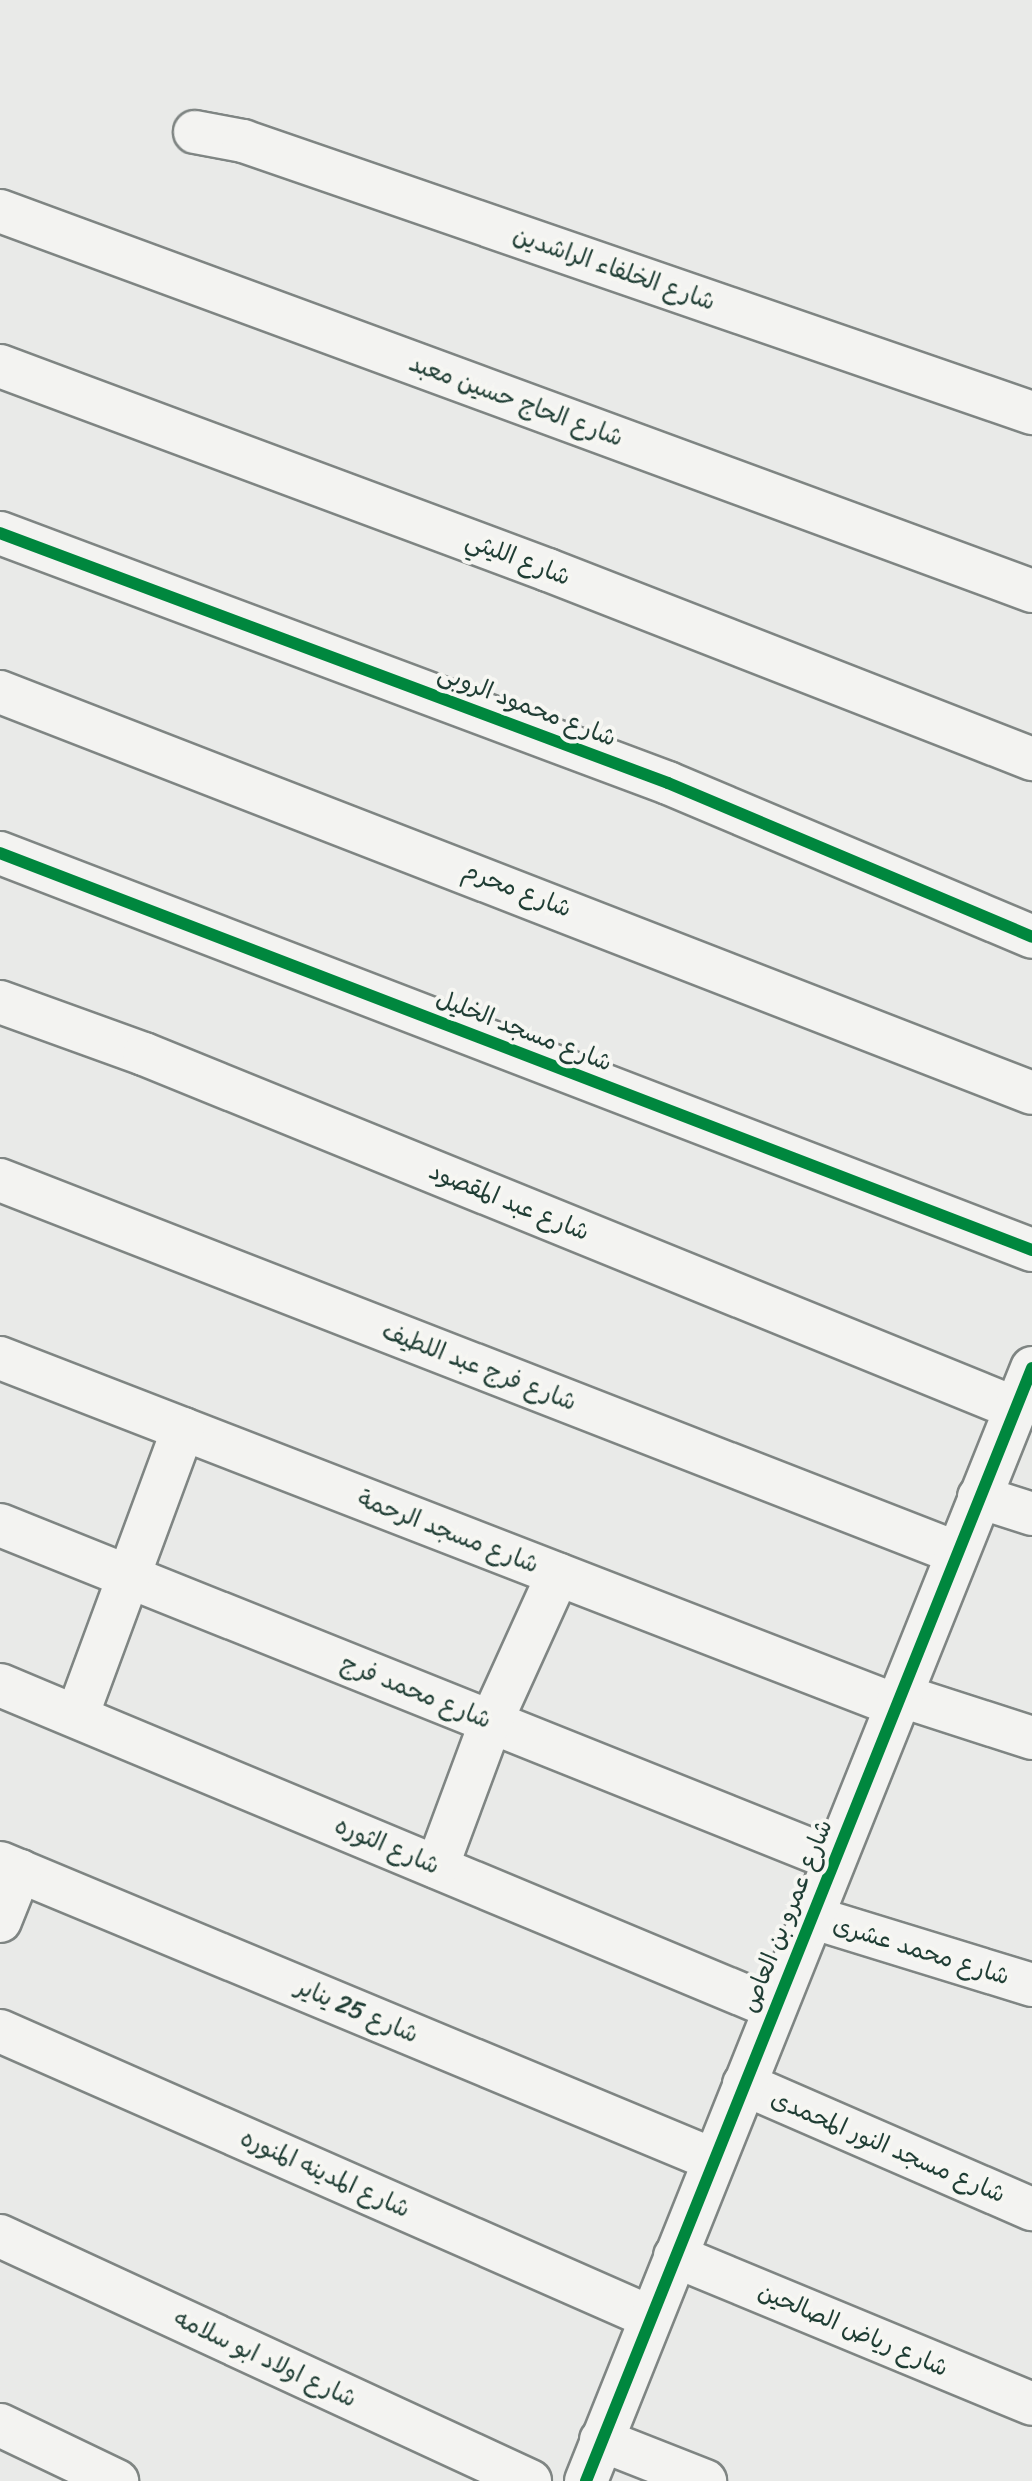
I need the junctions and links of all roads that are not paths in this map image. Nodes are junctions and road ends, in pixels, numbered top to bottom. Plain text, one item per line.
1 (195, 132) dead end
2 (0, 211) edge
3 (0, 366) edge
4 (1032, 413) edge
5 (0, 533) edge
6 (1032, 591) edge
7 (0, 692) edge
8 (1032, 759) edge
9 (0, 853) edge
10 (1032, 937) edge
11 (0, 1002) edge
12 (1032, 1093) edge
13 (0, 1180) edge
14 (1032, 1250) edge
15 (0, 1358) edge
16 (1032, 1368) edge
17 (1015, 1408) junction
18 (183, 1429) junction
19 (979, 1497) junction
20 (1032, 1514) edge
21 (0, 1525) edge
22 (957, 1553) junction
23 (558, 1574) junction
24 (129, 1577) junction
25 (0, 1685) edge
26 (897, 1700) junction
27 (77, 1716) junction
28 (491, 1722) junction
29 (1032, 1738) edge
30 (833, 1859) junction
31 (10, 1867) edge
32 (437, 1867) junction
33 (811, 1917) junction
34 (0, 1921) edge
35 (1032, 1985) edge
36 (774, 2008) junction
37 (0, 2031) edge
38 (744, 2084) junction
39 (714, 2160) junction
40 (1032, 2209) edge
41 (0, 2236) edge
42 (675, 2256) junction
43 (650, 2317) junction
44 (1032, 2404) edge
45 (0, 2425) edge
46 (601, 2440) junction
47 (117, 2481) edge
48 (530, 2481) edge
49 (586, 2481) edge
50 (705, 2481) edge

1 - 4 street, شارع الخلفاء الراشدين
2 - 6 street, شارع الحاج حسين معبد
3 - 8 street, شارع الليثي
5 - 10 street, شارع محمود الروبى
7 - 12 street, شارع محرم
9 - 14 street, شارع مسجد الخليل
11 - 17 street, شارع عبد المقصود
13 - 22 street, شارع فرج عبد اللطيف
15 - 18 street, شارع مسجد الرحمة
16 - 17 street, شارع عمرو بن العاص
17 - 19 street, شارع عمرو بن العاص
18 - 23 street, شارع مسجد الرحمة
18 - 24 street
19 - 20 street
19 - 22 street, شارع عمرو بن العاص
21 - 24 street, شارع محمد فرج
22 - 26 street, شارع عمرو بن العاص
23 - 26 street, شارع مسجد الرحمة
23 - 28 street
24 - 27 street
24 - 28 street, شارع محمد فرج
25 - 27 street, شارع الثوره
26 - 29 street, شارع مسجد الرحمة
26 - 30 street, شارع عمرو بن العاص
27 - 32 street, شارع الثوره
28 - 30 street, شارع محمد فرج
28 - 32 street
30 - 33 street, شارع عمرو بن العاص
31 - 34 street
31 - 39 street, شارع 25 يناير
32 - 36 street, شارع الثوره
33 - 35 street, شارع محمد عشرى
33 - 36 street, شارع عمرو بن العاص
36 - 38 street, شارع عمرو بن العاص
37 - 43 street, شارع المدينه المنوره
38 - 39 street, شارع عمرو بن العاص
38 - 40 street, شارع مسجد النور المحمدى
39 - 42 street, شارع عمرو بن العاص
41 - 48 street, شارع اولاد ابو سلامه
42 - 43 street, شارع عمرو بن العاص
42 - 44 street, شارع رياض الصالحين
43 - 46 street, شارع عمرو بن العاص
45 - 47 street
46 - 49 street, شارع عمرو بن العاص
46 - 50 street

